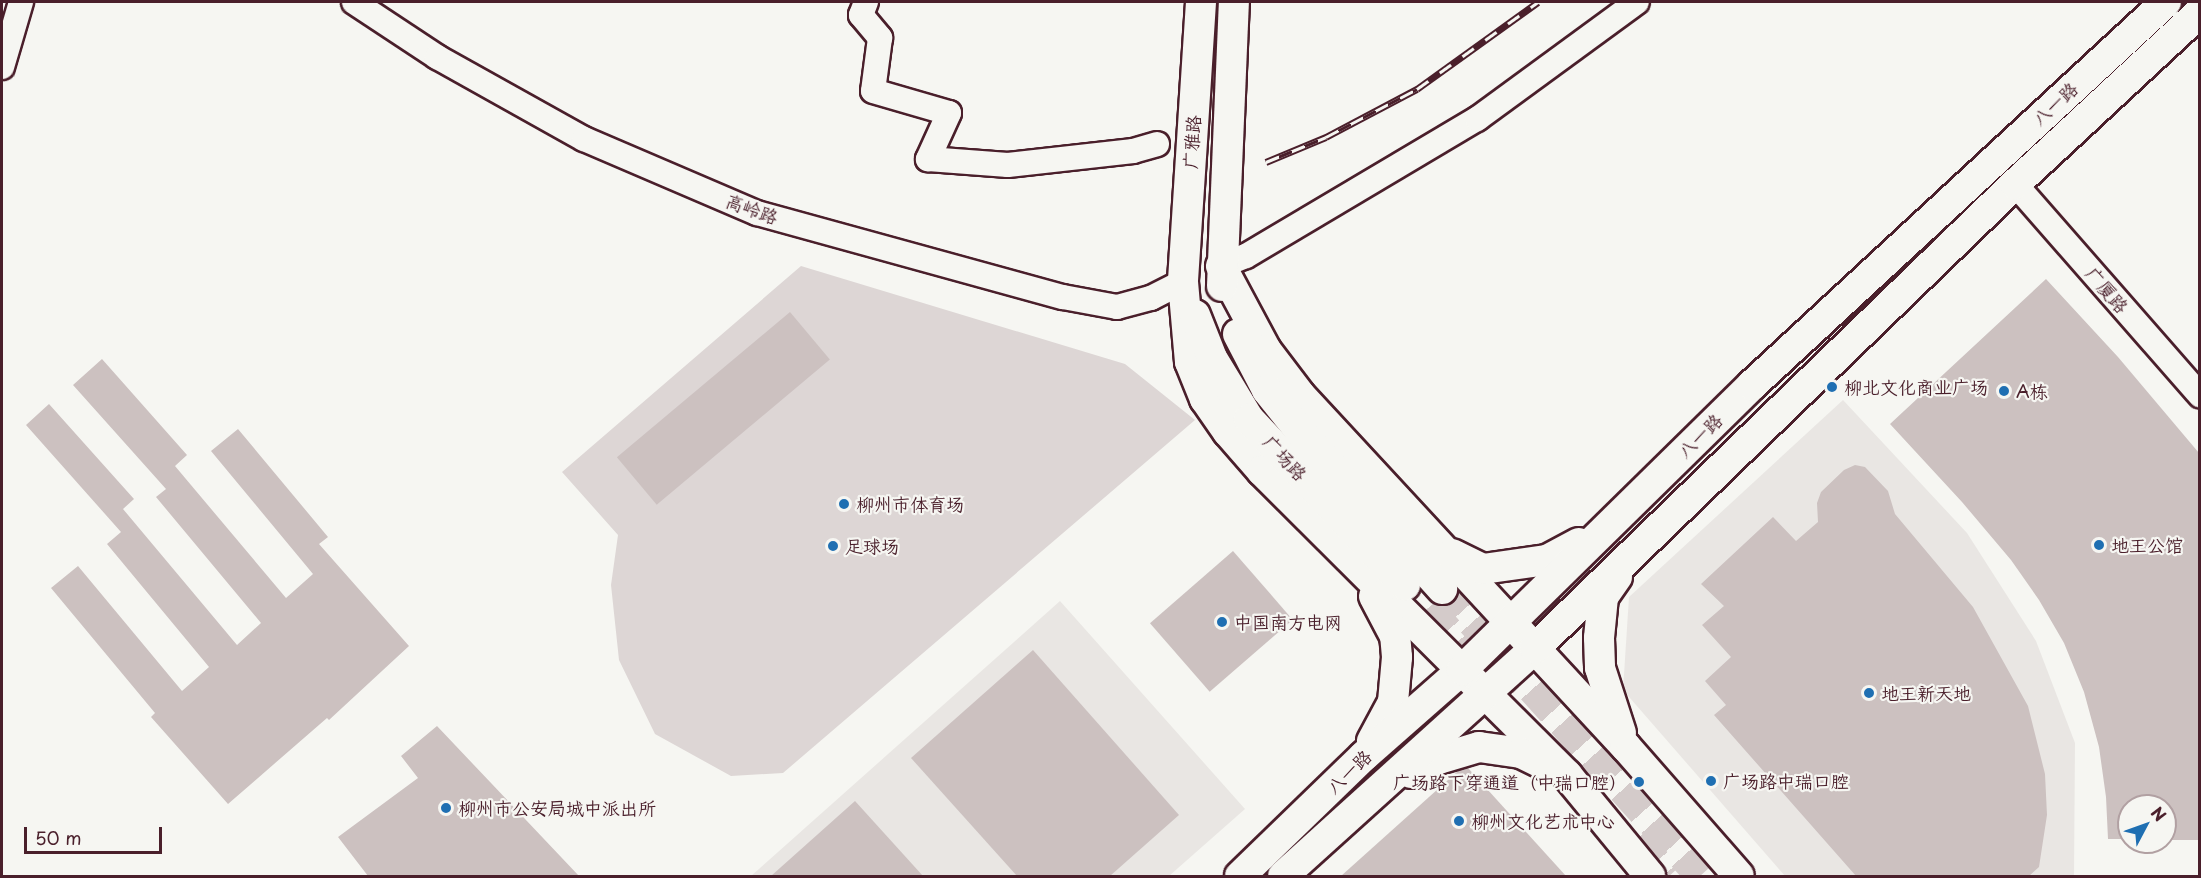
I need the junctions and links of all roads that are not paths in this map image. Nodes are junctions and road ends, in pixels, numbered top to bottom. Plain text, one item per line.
1 (21, 2) edge
2 (354, 2) edge
3 (866, 2) edge
4 (1201, 2) edge
5 (1234, 2) edge
6 (1637, 2) edge
7 (2166, 2) edge
8 (2199, 12) edge
9 (2, 68) edge
10 (1157, 144) dead end
11 (2014, 184) junction
12 (1221, 266) junction
13 (1183, 282) junction
14 (2199, 395) edge
15 (1608, 527) junction
16 (1637, 549) junction
17 (1443, 550) junction
18 (1354, 562) junction
19 (1511, 621) junction
20 (1535, 648) junction
21 (1462, 670) junction
22 (1485, 695) junction
23 (1626, 747) junction
24 (1364, 756) junction
25 (1567, 775) junction
26 (1371, 794) junction
27 (1240, 876) edge
28 (1283, 876) edge
29 (1650, 876) edge
30 (1739, 876) edge

1 - 9 street
2 - 13 street, 高岭路
3 - 10 street
4 - 13 main road, 广雅路
5 - 12 main road, 广雅路
6 - 12 street
7 - 15 main road, 八一路
8 - 11 main road, 八一路
11 - 14 street, 广厦路
11 - 16 main road, 八一路
12 - 13 main road, 广场路
12 - 17 main road
13 - 18 main road, 广雅路
15 - 17 main road
15 - 19 main road, 八一路
16 - 20 main road, 八一路
16 - 23 main road
17 - 19 main road
18 - 21 main road
18 - 24 main road
19 - 20 main road
19 - 21 main road, 八一路
20 - 22 main road, 八一路
20 - 23 main road
21 - 22 main road
21 - 24 main road, 八一路
22 - 25 main road
22 - 26 main road, 八一路
23 - 30 main road
24 - 27 main road, 八一路
25 - 26 main road
25 - 29 main road
26 - 28 main road, 八一路

